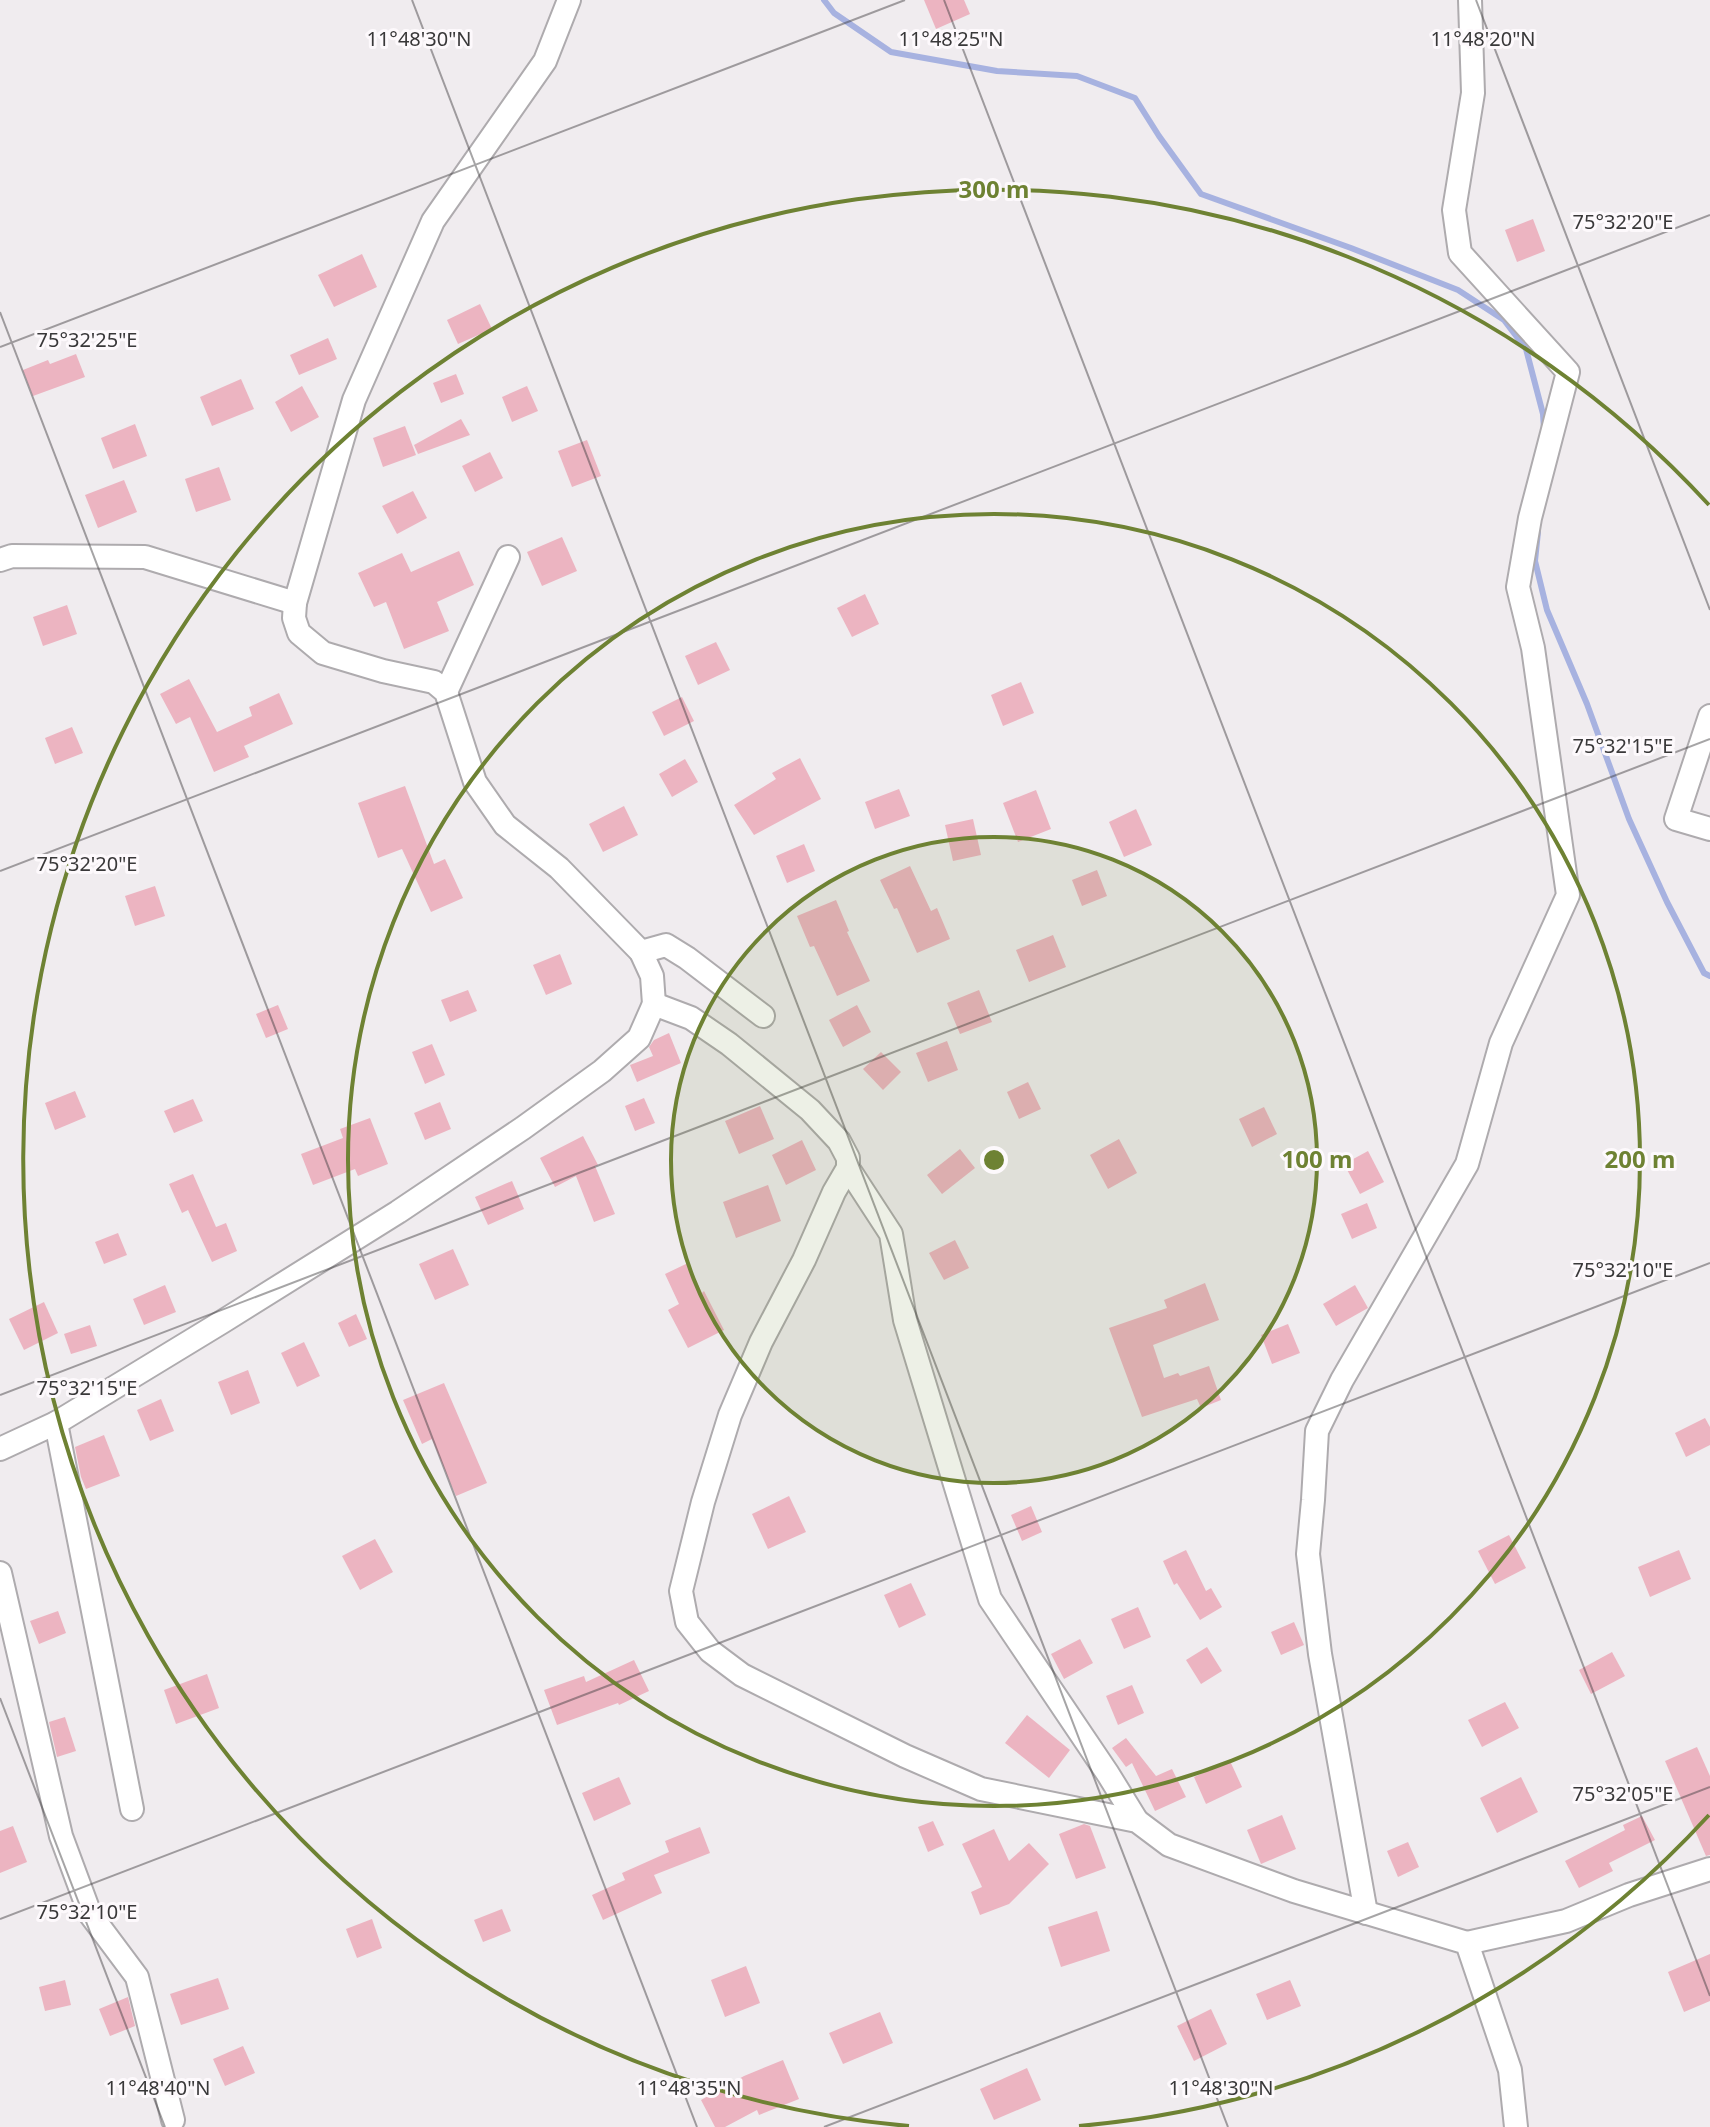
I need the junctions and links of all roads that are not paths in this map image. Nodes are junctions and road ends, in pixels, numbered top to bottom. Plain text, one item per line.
1 (569, 0) edge
2 (1470, 0) edge
3 (508, 557) dead end
4 (0, 560) edge
5 (295, 603) junction
6 (446, 692) junction
7 (1710, 716) edge
8 (1710, 829) edge
9 (641, 952) junction
10 (654, 1004) junction
11 (763, 1016) dead end
12 (848, 1168) junction
13 (56, 1423) junction
14 (0, 1449) edge
15 (0, 1573) edge
16 (132, 1809) dead end
17 (1137, 1821) junction
18 (1710, 1869) edge
19 (1366, 1913) junction
20 (1467, 1943) junction
21 (173, 2120) dead end
22 (1516, 2127) edge

1 - 5 street
2 - 19 street
3 - 6 street
4 - 5 street
5 - 6 street
6 - 9 street
7 - 8 street
9 - 10 street
9 - 11 street
10 - 12 street
10 - 13 street
12 - 17 street
12 - 17 street
13 - 14 street
13 - 16 street
15 - 21 street
17 - 19 street
18 - 20 street
19 - 20 street
20 - 22 street

